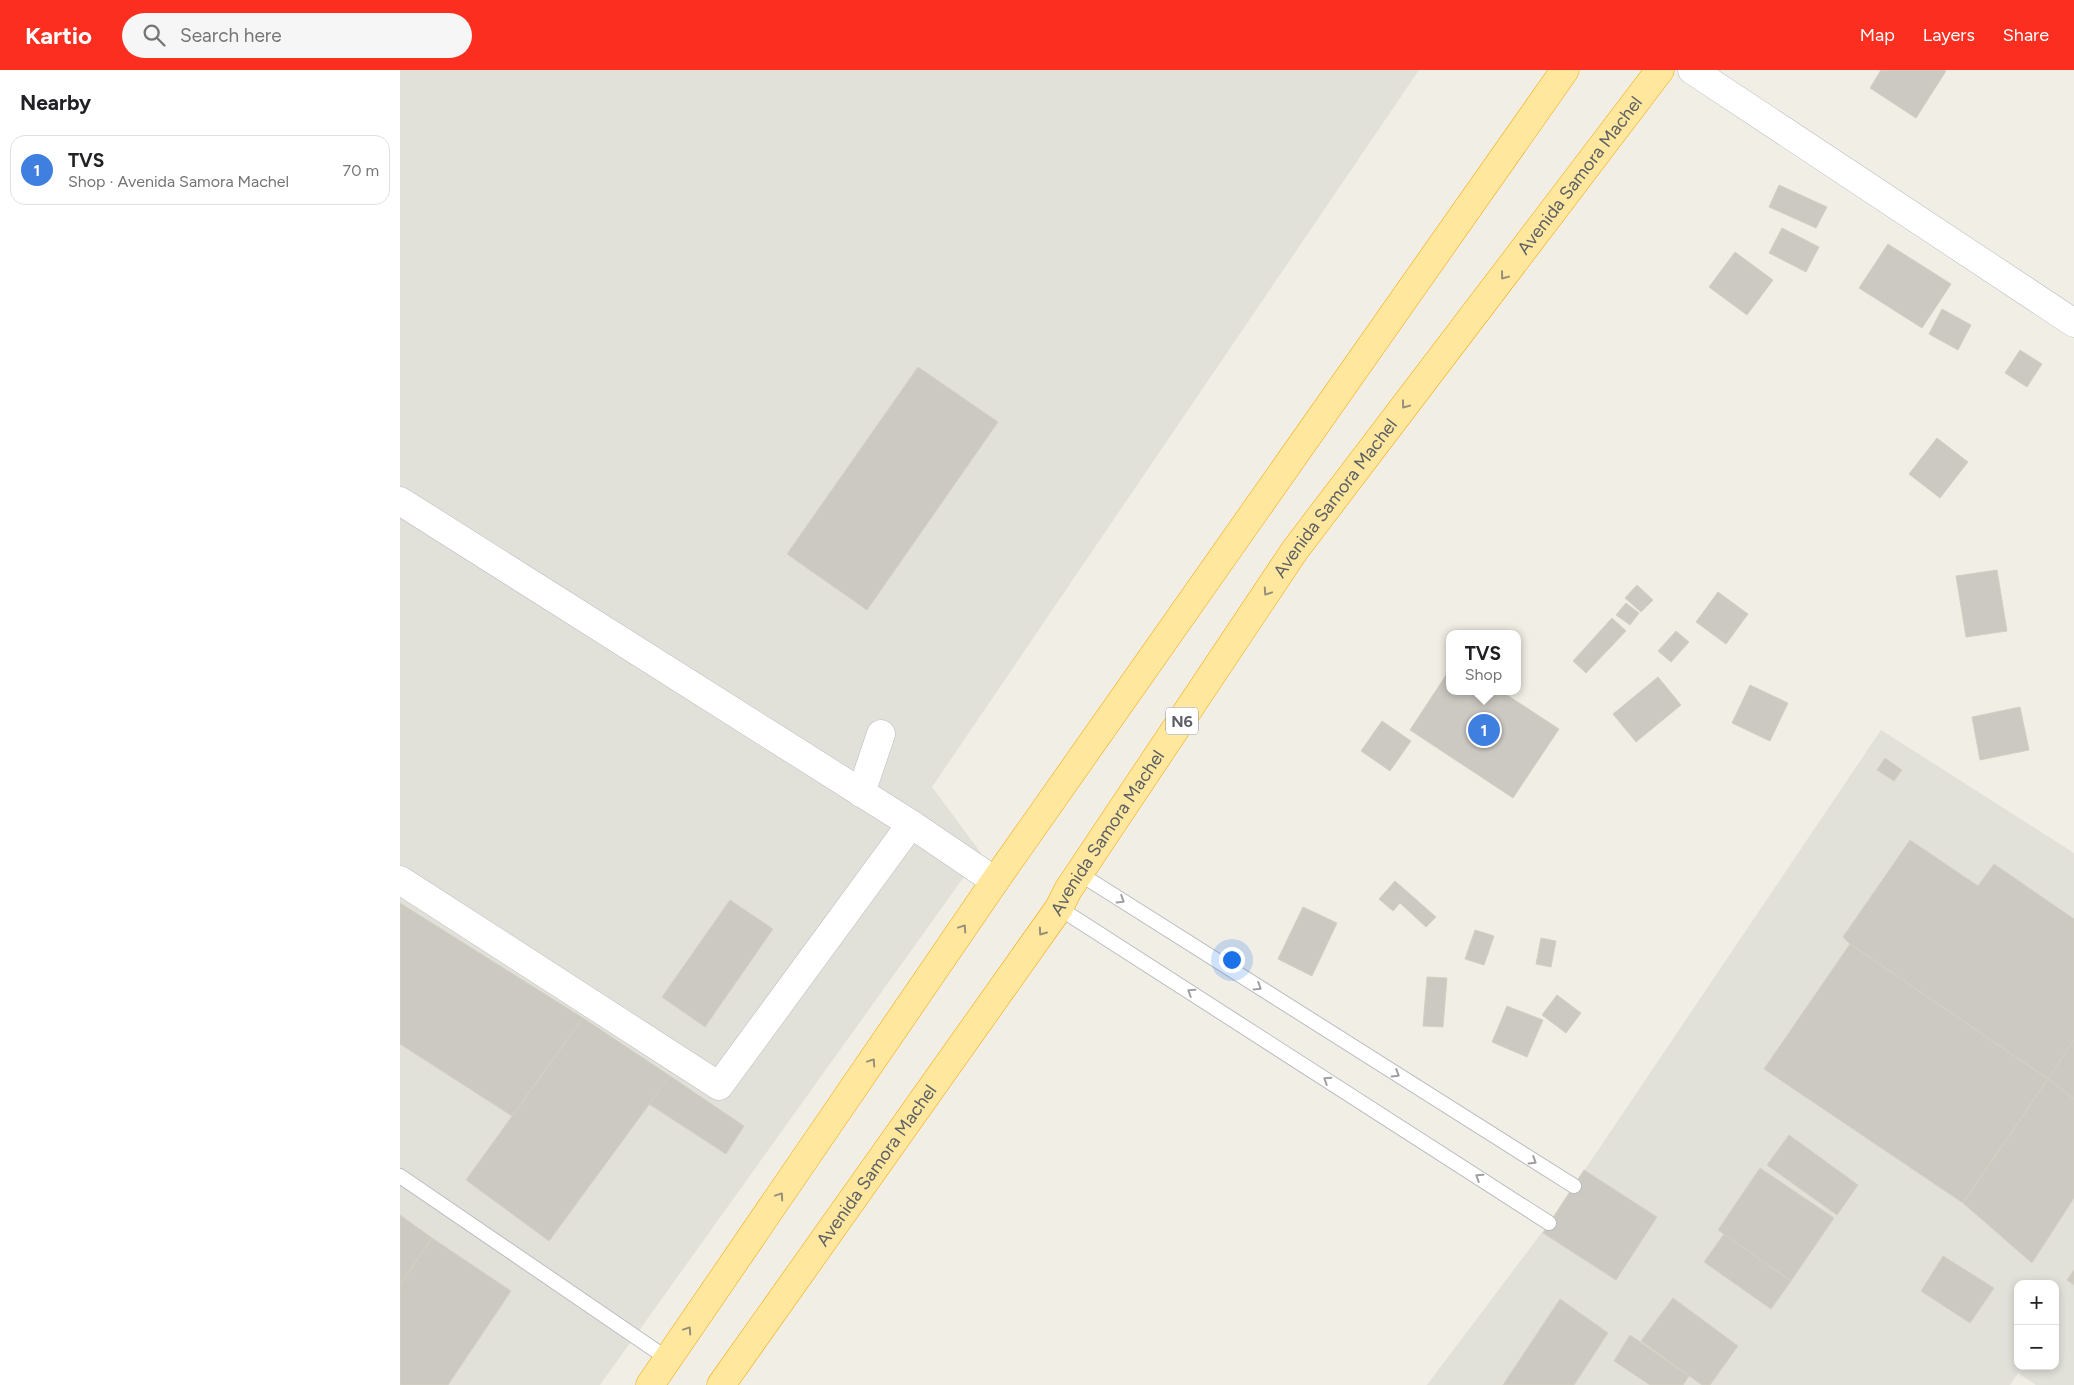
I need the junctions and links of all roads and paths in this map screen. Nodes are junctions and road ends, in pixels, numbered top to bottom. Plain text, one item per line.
1 (1565, 70) edge
2 (1660, 70) edge
3 (1692, 70) edge
4 (2074, 323) edge
5 (400, 501) edge
6 (881, 734) dead end
7 (862, 793) junction
8 (911, 824) junction
9 (1080, 874) junction
10 (400, 880) edge
11 (996, 881) junction
12 (1059, 908) junction
13 (400, 1176) edge
14 (1574, 1186) dead end
15 (1549, 1222) dead end
16 (668, 1359) junction
17 (650, 1385) edge
18 (721, 1385) edge

1 - 11 highway
2 -> 9 highway, Avenida Samora Machel / N6
3 - 4 street
5 - 7 street
6 - 7 street
7 - 8 street
8 - 10 street
8 - 11 street
9 - 12 highway, Avenida Samora Machel / N6
9 -> 14 lane
16 -> 11 highway
15 -> 12 lane
12 -> 18 highway, Avenida Samora Machel / N6
13 - 16 lane
16 - 17 highway

